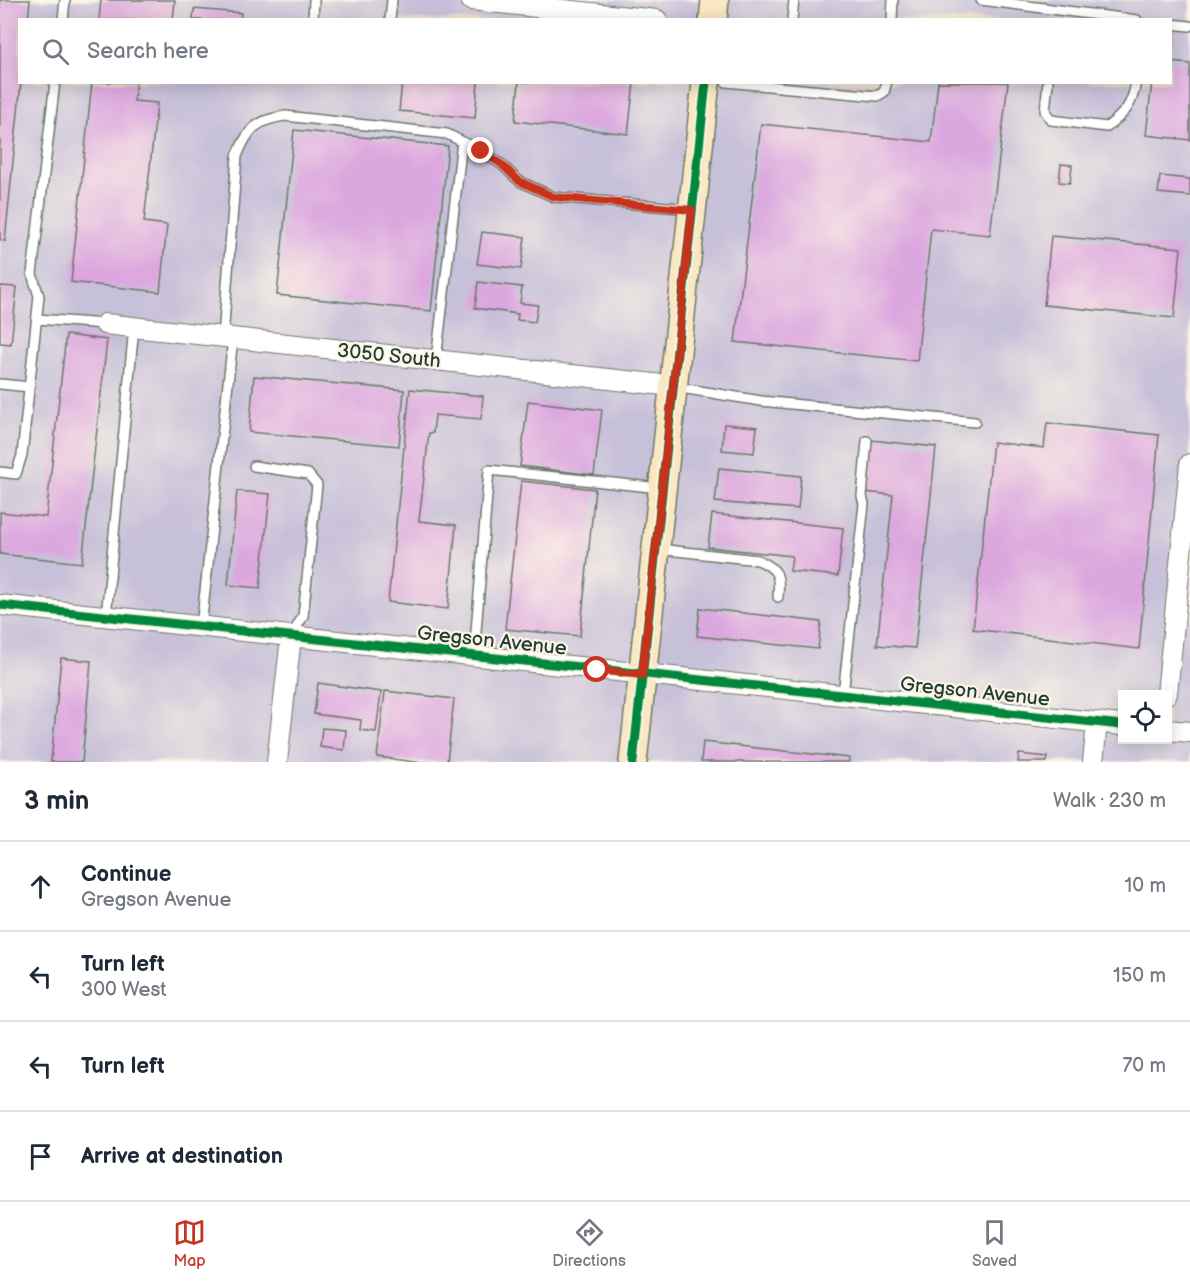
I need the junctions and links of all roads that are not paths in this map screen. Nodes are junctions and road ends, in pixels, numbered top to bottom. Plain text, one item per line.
1 (65, 0) edge
2 (314, 0) edge
3 (392, 0) edge
4 (471, 0) edge
5 (715, 0) edge
6 (794, 0) edge
7 (893, 0) edge
8 (981, 0) edge
9 (1054, 14) edge
10 (63, 18) edge
11 (313, 18) edge
12 (390, 18) edge
13 (638, 18) edge
14 (713, 18) edge
15 (792, 18) edge
16 (892, 18) edge
17 (1109, 18) edge
18 (1172, 24) edge
19 (1190, 26) edge
20 (55, 84) edge
21 (706, 84) edge
22 (756, 84) edge
23 (886, 84) edge
24 (1048, 84) edge
25 (1136, 84) edge
26 (786, 86) edge
27 (462, 142) junction
28 (692, 210) junction
29 (37, 319) junction
30 (105, 324) joint
31 (134, 327) junction
32 (228, 337) junction
33 (436, 360) junction
34 (0, 384) edge
35 (673, 386) junction
36 (30, 387) junction
37 (975, 422) dead end
38 (867, 441) dead end
39 (1190, 464) edge
40 (254, 466) dead end
41 (0, 472) edge
42 (662, 488) junction
43 (655, 549) junction
44 (778, 597) dead end
45 (0, 605) edge
46 (106, 617) junction
47 (201, 627) junction
48 (291, 637) junction
49 (474, 656) junction
50 (642, 675) junction
51 (1167, 690) edge
52 (843, 695) junction
53 (1097, 723) junction
54 (1118, 725) edge
55 (1172, 730) edge
56 (1190, 732) edge
57 (277, 762) edge
58 (633, 762) edge
59 (1093, 762) edge

1 - 10 lane
2 - 11 lane
3 - 12 lane
4 - 13 street
5 - 14 main road
6 - 15 lane
7 - 16 lane
8 - 9 lane
9 - 17 lane
18 - 19 lane
20 - 29 lane
21 - 28 main road
22 - 26 lane
23 - 26 lane
24 - 25 lane
27 - 28 lane
27 - 32 lane
27 - 33 lane
28 - 35 main road
29 - 30 lane
29 - 36 lane
30 - 31 street, 3050 South
31 - 32 street, 3050 South
31 - 46 lane
32 - 33 street, 3050 South
32 - 47 lane
33 - 35 street, 3050 South
34 - 36 lane
35 - 37 lane
35 - 42 main road
36 - 41 lane
38 - 52 lane
39 - 51 street
40 - 48 lane
42 - 43 main road
42 - 49 lane
43 - 44 lane
43 - 50 main road
45 - 46 street, Gregson Avenue
46 - 47 street, Gregson Avenue
47 - 48 street, Gregson Avenue
48 - 49 street, Gregson Avenue
48 - 57 street
49 - 50 street, Gregson Avenue
50 - 52 street, Gregson Avenue
50 - 58 main road
52 - 53 street, Gregson Avenue
53 - 54 street, Gregson Avenue
53 - 59 street
55 - 56 street

